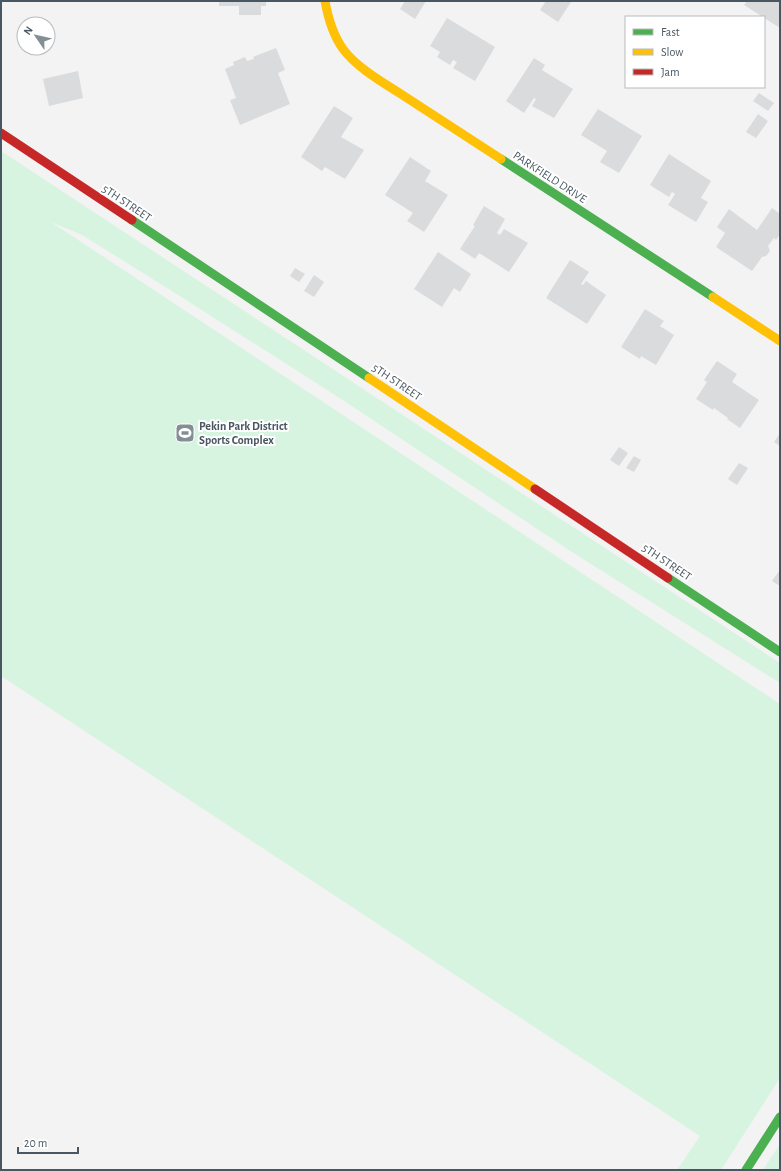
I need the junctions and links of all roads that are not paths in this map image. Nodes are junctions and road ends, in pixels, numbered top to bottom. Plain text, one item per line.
1 (325, 1) edge
2 (1, 133) edge
3 (780, 341) edge
4 (780, 652) edge
5 (780, 1117) edge
6 (746, 1170) edge

1 - 3 street, PARKFIELD DRIVE
2 - 4 street, 5TH STREET
5 - 6 street

